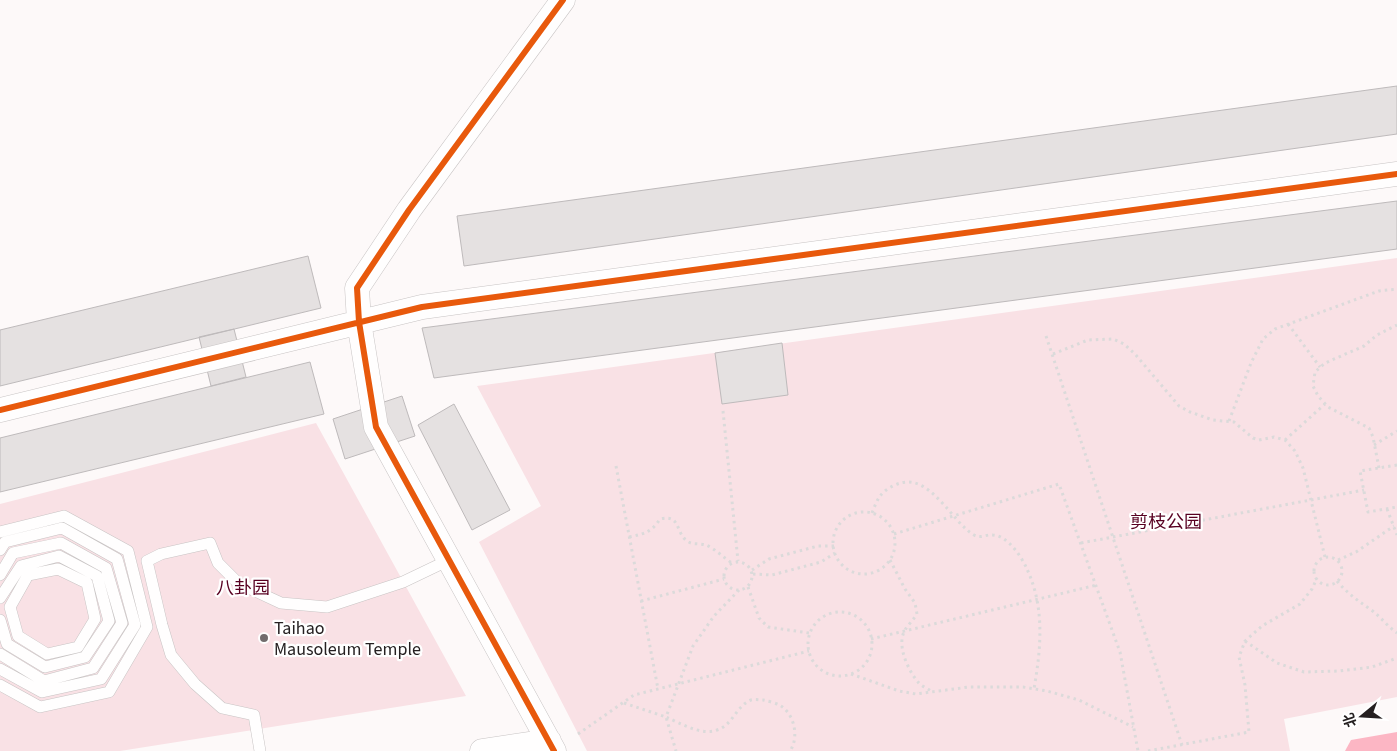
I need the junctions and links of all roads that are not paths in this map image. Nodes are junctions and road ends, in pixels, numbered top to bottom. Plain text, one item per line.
1 (563, 0) edge
2 (1397, 174) edge
3 (359, 322) junction
4 (0, 410) edge
5 (63, 522) junction
6 (1, 540) edge
7 (61, 543) junction
8 (128, 551) junction
9 (12, 553) junction
10 (59, 556) junction
11 (117, 559) junction
12 (449, 560) junction
13 (101, 572) junction
14 (57, 574) junction
15 (0, 575) edge
16 (27, 575) junction
17 (83, 586) junction
18 (153, 587) junction
19 (138, 591) junction
20 (0, 598) edge
21 (10, 606) edge
22 (90, 618) junction
23 (0, 620) edge
24 (109, 621) junction
25 (122, 623) junction
26 (135, 625) junction
27 (147, 627) junction
28 (22, 632) junction
29 (70, 637) dead end
30 (78, 647) junction
31 (48, 648) junction
32 (2, 649) edge
33 (85, 657) junction
34 (45, 667) junction
35 (92, 668) junction
36 (0, 669) edge
37 (101, 679) junction
38 (0, 685) edge
39 (43, 686) junction
40 (109, 692) junction
41 (40, 707) junction
42 (551, 746) edge
43 (260, 751) edge
44 (482, 751) edge

1 - 3 street
2 - 3 street
3 - 4 street
3 - 12 street
5 - 6 lane
5 - 7 lane
5 - 8 lane
5 - 11 lane
6 - 9 lane
7 - 9 lane
7 - 10 lane
7 - 13 lane
8 - 11 lane
8 - 19 lane
9 - 15 lane
9 - 16 lane
10 - 13 lane
10 - 14 lane
10 - 16 lane
11 - 13 lane
11 - 26 lane
12 - 18 lane
12 - 42 street
13 - 17 lane
13 - 24 lane
13 - 25 lane
14 - 16 lane
14 - 17 lane
16 - 20 lane
16 - 21 lane
17 - 22 lane
18 - 19 lane
18 - 43 lane
19 - 27 lane
21 - 28 lane
22 - 24 lane
22 - 30 lane
23 - 32 lane
24 - 25 lane
24 - 33 lane
25 - 26 lane
25 - 35 lane
26 - 27 lane
26 - 37 lane
27 - 40 lane
28 - 31 lane
28 - 32 lane
29 - 30 lane
30 - 31 lane
30 - 33 lane
31 - 34 lane
32 - 34 lane
32 - 39 lane
33 - 34 lane
33 - 35 lane
34 - 39 lane
35 - 37 lane
35 - 39 lane
36 - 39 lane
37 - 39 lane
37 - 40 lane
38 - 41 lane
39 - 41 lane
40 - 41 lane
42 - 44 street

